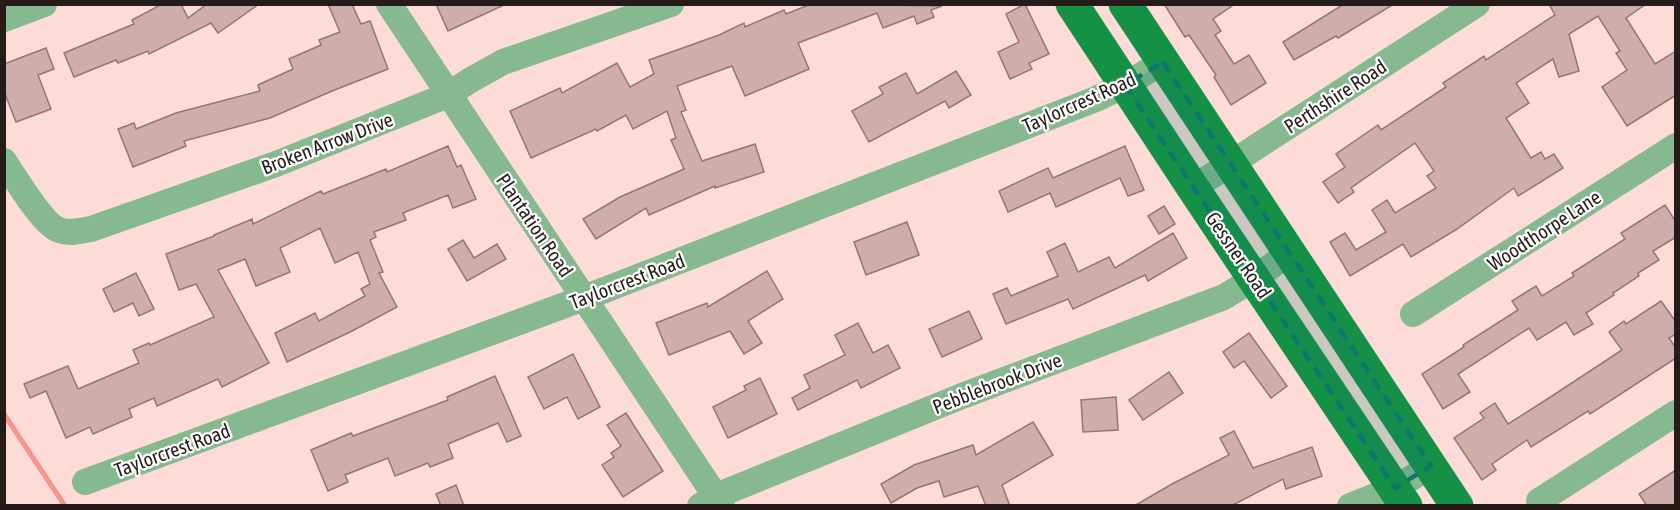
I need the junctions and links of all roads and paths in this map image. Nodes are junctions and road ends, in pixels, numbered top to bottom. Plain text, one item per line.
1 (44, 4) edge
2 (388, 4) edge
3 (671, 4) edge
4 (1072, 4) edge
5 (1125, 4) edge
6 (1477, 4) edge
7 (4, 20) edge
8 (1162, 62) junction
9 (1125, 85) junction
10 (448, 95) junction
11 (1676, 147) edge
12 (4, 160) edge
13 (1230, 164) junction
14 (1193, 188) junction
15 (1289, 254) junction
16 (1255, 278) junction
17 (584, 298) junction
18 (1413, 314) dead end
19 (1676, 414) edge
20 (1431, 466) junction
21 (85, 482) dead end
22 (1401, 497) edge
23 (1539, 501) dead end
24 (713, 502) edge
25 (1350, 506) edge
26 (1457, 506) edge

1 - 7 street
2 - 10 street, Plantation Road
3 - 10 street, Broken Arrow Drive
4 - 9 main road, Gessner Road
5 - 8 main road
6 - 13 street, Perthshire Road
8 - 9 street, Taylorcrest Road
8 - 13 main road
9 - 14 main road, Gessner Road
9 - 17 street, Taylorcrest Road
10 - 12 street, Broken Arrow Drive
10 - 17 street, Plantation Road
11 - 18 street, Woodthorpe Lane
13 - 14 street, Perthshire Road
13 - 15 main road
14 - 16 main road, Gessner Road
15 - 16 street, Pebblebrook Drive
15 - 20 main road
16 - 22 main road, Gessner Road
16 - 24 street, Pebblebrook Drive
17 - 21 street, Taylorcrest Road
17 - 24 street, Plantation Road
19 - 23 street
20 - 22 street
20 - 26 main road
22 - 25 street

